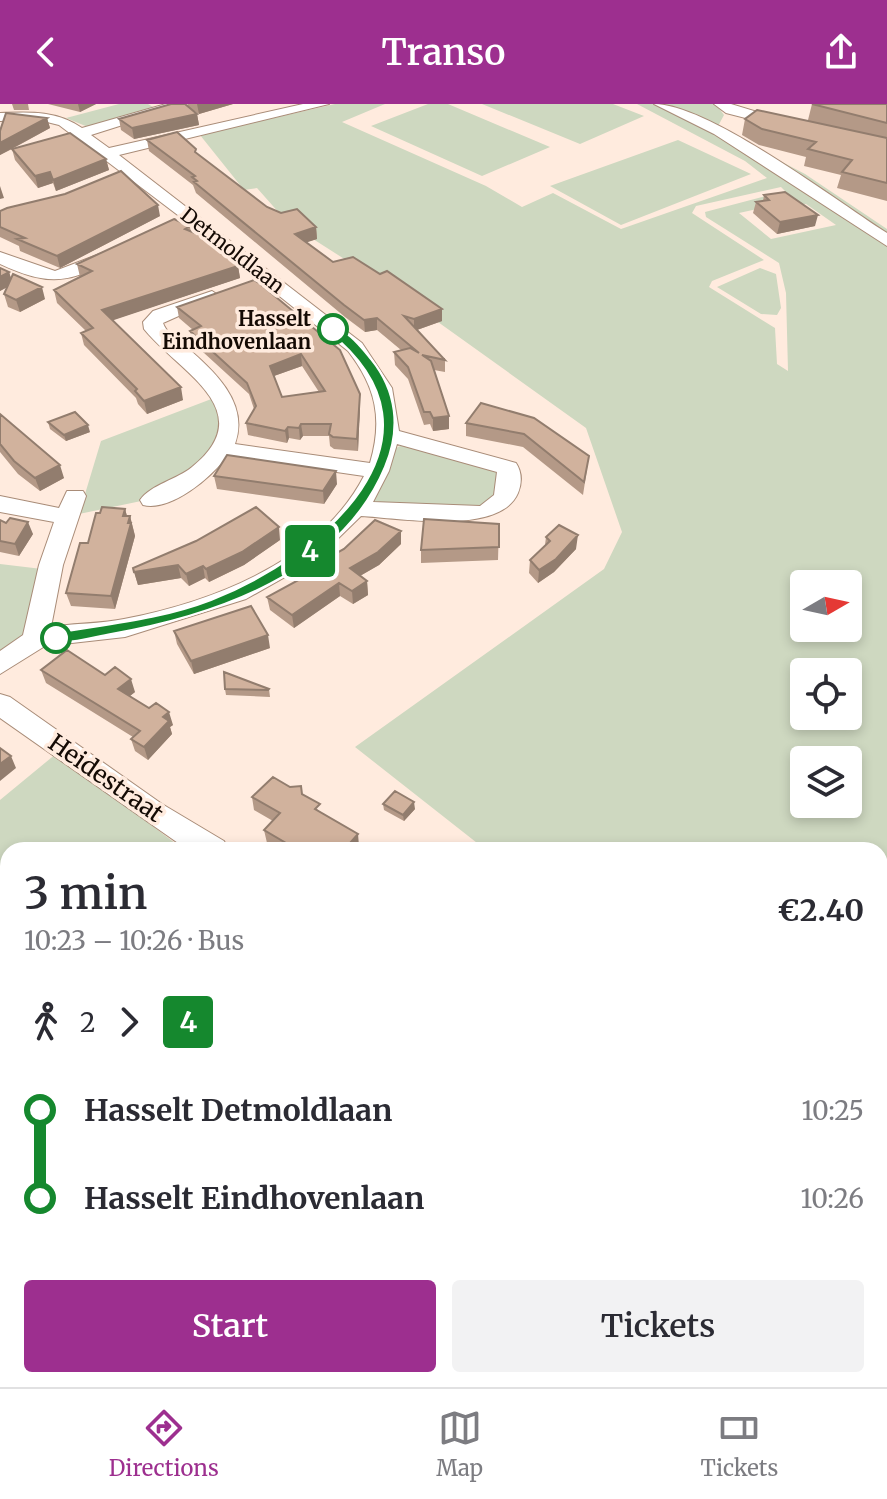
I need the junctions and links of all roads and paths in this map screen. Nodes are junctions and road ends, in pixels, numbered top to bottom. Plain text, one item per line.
1 (322, 104) edge
2 (661, 104) edge
3 (721, 104) edge
4 (170, 105) edge
5 (0, 117) edge
6 (796, 126) edge
7 (80, 133) junction
8 (107, 153) junction
9 (887, 241) edge
10 (124, 248) edge
11 (0, 257) edge
12 (268, 278) junction
13 (391, 435) junction
14 (224, 449) junction
15 (378, 471) junction
16 (167, 498) dead end
17 (0, 503) edge
18 (355, 509) junction
19 (35, 640) junction
20 (0, 665) edge
21 (0, 704) edge
22 (200, 842) edge

1 - 8 street
2 - 9 street
3 - 6 street
4 - 7 street
5 - 7 street, Detmoldlaan
7 - 8 street, Detmoldlaan
8 - 12 street, Detmoldlaan
10 - 11 street
12 - 13 street, Detmoldlaan
12 - 14 street
13 - 15 street, Detmoldlaan
13 - 18 street
14 - 15 street
14 - 16 street
15 - 18 street, Detmoldlaan
17 - 19 street
18 - 19 street, Detmoldlaan
19 - 20 street, Detmoldlaan
21 - 22 street, Heidestraat

